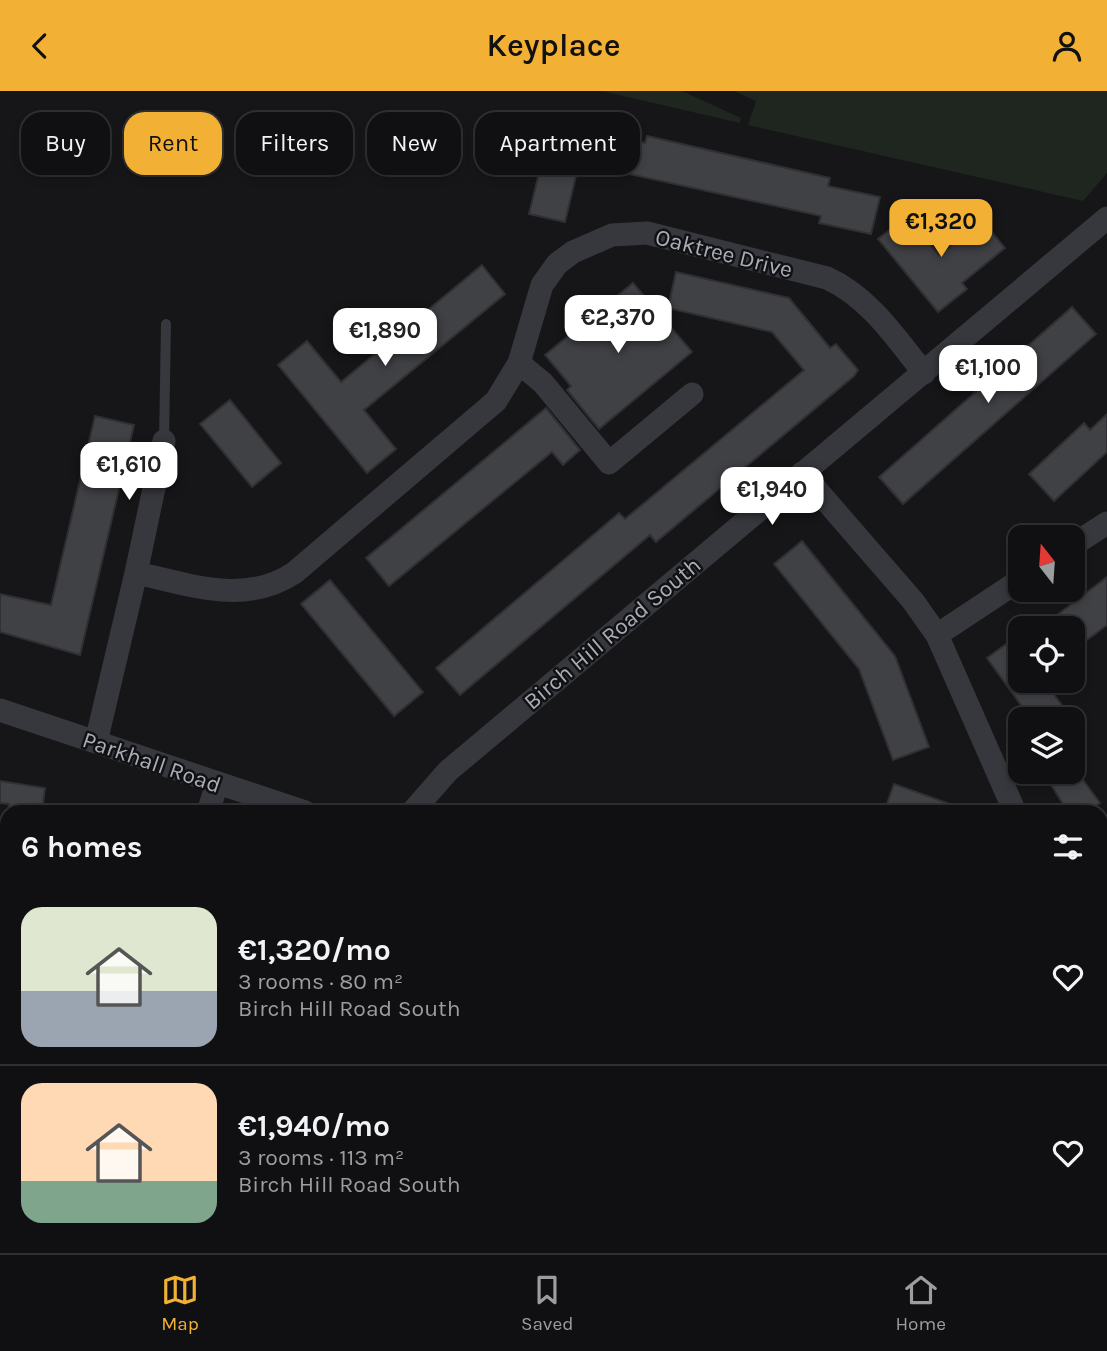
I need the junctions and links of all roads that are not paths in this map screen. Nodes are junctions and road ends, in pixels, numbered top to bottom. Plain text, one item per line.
1 (1107, 218) edge
2 (166, 324) dead end
3 (519, 363) junction
4 (924, 373) junction
5 (692, 394) dead end
6 (164, 441) joint
7 (802, 473) junction
8 (1107, 523) edge
9 (1085, 537) edge
10 (136, 573) junction
11 (1008, 588) edge
12 (937, 635) junction
13 (0, 710) edge
14 (96, 742) junction
15 (217, 784) junction
16 (210, 805) edge
17 (283, 805) edge
18 (418, 805) edge
19 (1011, 805) edge

1 - 4 street, Birch Hill Road South
2 - 6 lane
3 - 4 street, Oaktree Drive
3 - 5 street
3 - 10 street, Oaktree Drive
4 - 7 street, Birch Hill Road South
6 - 10 street
7 - 12 street
7 - 18 street, Birch Hill Road South
8 - 9 street
10 - 14 street
11 - 12 street
12 - 19 street
13 - 14 street, Parkhall Road
14 - 15 street, Parkhall Road
15 - 16 street
15 - 17 street, Parkhall Road

